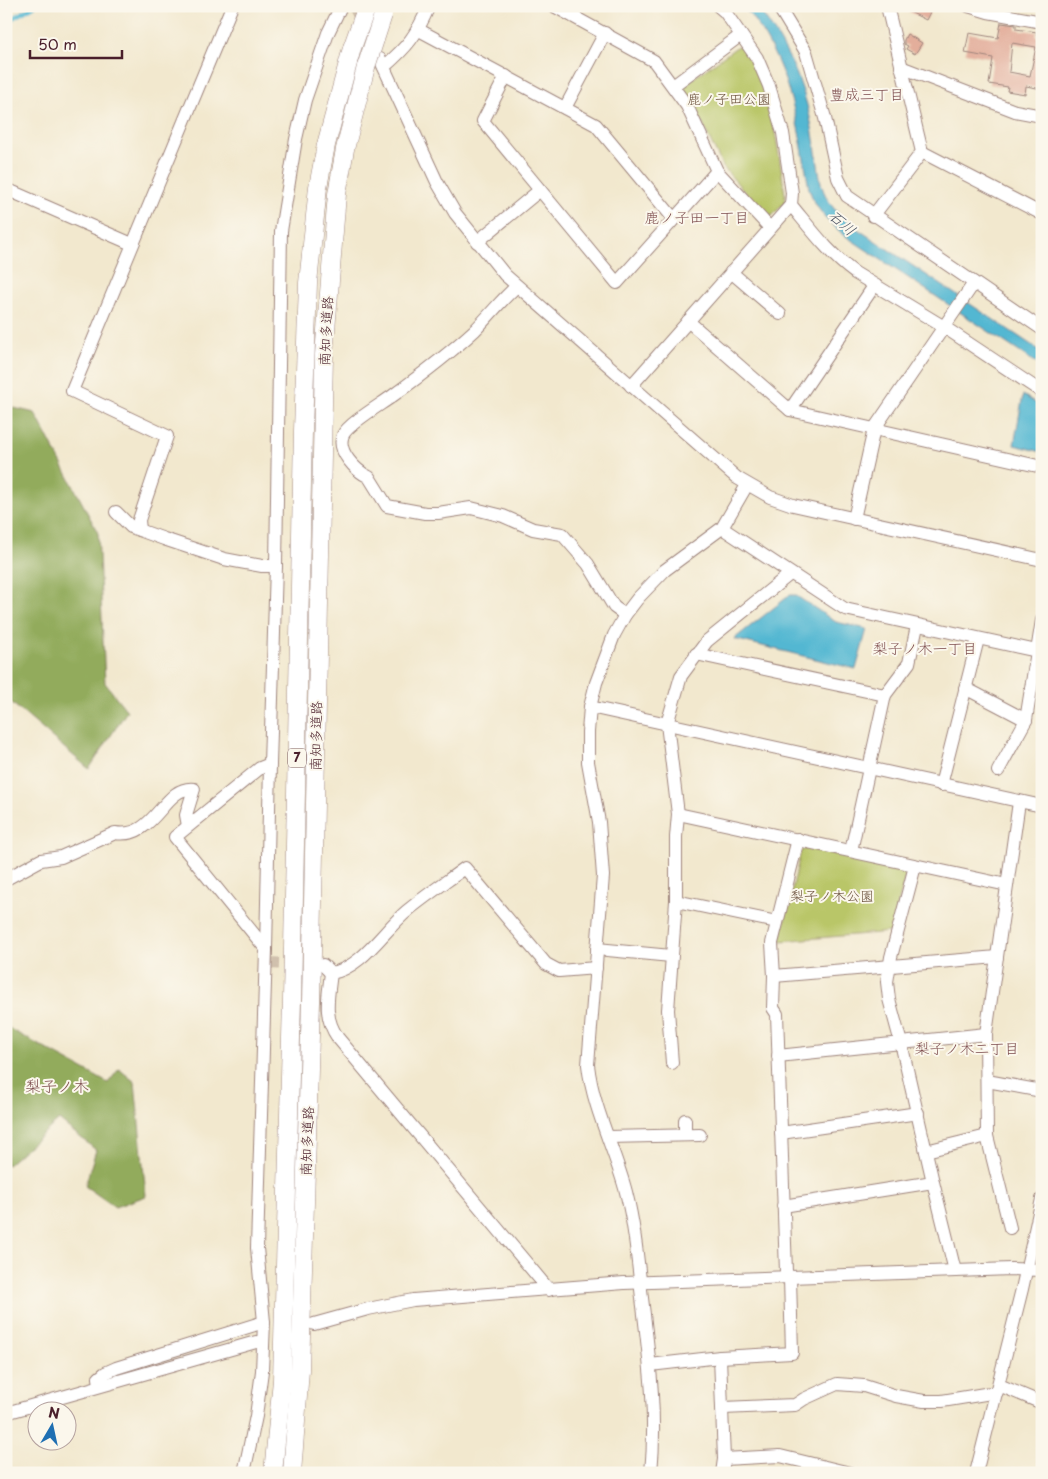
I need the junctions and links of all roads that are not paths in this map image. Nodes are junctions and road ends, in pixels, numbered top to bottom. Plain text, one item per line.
1 (232, 6) edge
2 (341, 6) edge
3 (367, 6) tunnel mouth
4 (428, 6) edge
5 (554, 6) edge
6 (718, 6) edge
7 (778, 6) edge
8 (887, 6) edge
9 (968, 6) edge
10 (385, 11) edge
11 (1042, 22) edge
12 (419, 30) junction
13 (605, 33) junction
14 (741, 35) junction
15 (377, 64) junction
16 (901, 67) junction
17 (506, 76) junction
18 (673, 86) junction
19 (565, 108) junction
20 (1042, 116) edge
21 (922, 152) junction
22 (717, 171) junction
23 (6, 189) edge
24 (540, 190) junction
25 (791, 205) junction
26 (1042, 214) edge
27 (873, 216) junction
28 (674, 219) junction
29 (770, 228) junction
30 (477, 242) junction
31 (132, 244) junction
32 (731, 272) junction
33 (974, 283) junction
34 (517, 286) junction
35 (874, 286) junction
36 (780, 314) dead end
37 (688, 321) junction
38 (946, 325) junction
39 (1042, 329) edge
40 (631, 386) junction
41 (1042, 392) edge
42 (790, 410) junction
43 (874, 429) junction
44 (1042, 467) edge
45 (747, 485) junction
46 (116, 512) dead end
47 (854, 518) junction
48 (722, 528) junction
49 (140, 530) junction
50 (1042, 560) edge
51 (276, 566) junction
52 (790, 574) junction
53 (625, 615) junction
54 (1042, 620) edge
55 (917, 626) junction
56 (978, 639) junction
57 (1036, 651) junction
58 (696, 654) junction
59 (965, 688) junction
60 (885, 695) junction
61 (590, 707) junction
62 (1026, 720) junction
63 (667, 724) junction
64 (270, 764) junction
65 (870, 768) junction
66 (998, 771) dead end
67 (941, 785) junction
68 (1019, 802) junction
69 (1042, 806) edge
70 (678, 814) junction
71 (188, 826) junction
72 (798, 839) junction
73 (851, 851) junction
74 (914, 866) junction
75 (6, 879) edge
76 (1007, 884) junction
77 (676, 901) junction
78 (777, 922) junction
79 (266, 949) junction
80 (597, 949) junction
81 (671, 956) junction
82 (997, 957) junction
83 (890, 967) junction
84 (596, 968) junction
85 (774, 976) junction
86 (986, 1034) junction
87 (901, 1043) junction
88 (778, 1056) junction
89 (672, 1063) dead end
90 (987, 1081) junction
91 (1042, 1091) edge
92 (918, 1113) junction
93 (685, 1120) dead end
94 (781, 1133) junction
95 (685, 1135) junction
96 (700, 1135) dead end
97 (987, 1136) junction
98 (608, 1137) junction
99 (926, 1151) junction
100 (933, 1182) junction
101 (1042, 1199) edge
102 (784, 1206) junction
103 (1010, 1228) dead end
104 (1027, 1268) junction
105 (1042, 1270) edge
106 (956, 1271) junction
107 (790, 1278) junction
108 (640, 1283) junction
109 (549, 1290) junction
110 (264, 1322) junction
111 (314, 1324) dead end
112 (256, 1342) dead end
113 (720, 1357) junction
114 (650, 1365) junction
115 (100, 1385) junction
116 (998, 1388) junction
117 (1042, 1403) edge
118 (723, 1408) junction
119 (6, 1413) edge
120 (724, 1459) junction
121 (244, 1473) edge
122 (273, 1473) edge
123 (292, 1473) edge
124 (651, 1473) edge
125 (722, 1473) edge
126 (850, 1473) edge
127 (976, 1473) edge

1 - 31 street
2 - 51 street
3 - 122 highway, 南知多道路 / 7, bridge
4 - 12 street
5 - 13 street
6 - 14 street
7 - 27 street
8 - 16 street
9 - 11 street
10 - 15 highway, 南知多道路 / 7, bridge
12 - 15 street
12 - 17 street
13 - 18 street
13 - 19 street
14 - 18 street
14 - 25 street
15 - 30 street
15 - 123 highway, 南知多道路 / 7
16 - 20 street
16 - 21 street
17 - 19 street
17 - 24 street
18 - 22 street
19 - 28 street
21 - 26 street
21 - 27 street
22 - 28 street
22 - 29 street
23 - 31 street
24 - 28 street
24 - 30 street
25 - 29 street
25 - 35 street
27 - 33 street
29 - 32 street
30 - 34 street
31 - 49 street
32 - 36 street
32 - 37 street
33 - 38 street
33 - 39 street
34 - 40 street
34 - 53 street
35 - 38 street
35 - 42 street
37 - 40 street
37 - 42 street
38 - 41 street
38 - 43 street
40 - 45 street
42 - 43 street
43 - 44 street
43 - 47 street
45 - 47 street
45 - 48 street
46 - 49 street
47 - 50 street
48 - 52 street
48 - 53 street
49 - 51 street
51 - 64 street
52 - 55 street
52 - 58 street
53 - 61 street
54 - 57 street
55 - 56 street
55 - 60 street
56 - 57 street
56 - 59 street
57 - 62 street
58 - 60 street
58 - 63 street
59 - 62 street
59 - 67 street
60 - 65 street
61 - 63 street
61 - 80 street
62 - 66 street
63 - 65 street
63 - 70 street
64 - 71 street
64 - 79 street
65 - 67 street
65 - 73 street
67 - 68 street
68 - 69 street
68 - 76 street
70 - 72 street
70 - 77 street
71 - 75 street
71 - 79 street
72 - 73 street
72 - 78 street
73 - 74 street
74 - 76 street
74 - 83 street
76 - 82 street
77 - 78 street
77 - 81 street
78 - 85 street
79 - 110 street
80 - 81 street
80 - 84 street
81 - 89 street
82 - 83 street
82 - 86 street
83 - 85 street
83 - 87 street
84 - 98 street
84 - 109 street
85 - 88 street
86 - 87 street
86 - 90 street
87 - 88 street
87 - 92 street
88 - 94 street
90 - 91 street
90 - 97 street
92 - 94 street
92 - 99 street
93 - 95 street
94 - 102 street
95 - 96 street
95 - 98 street
97 - 99 street
97 - 103 street
98 - 108 street
99 - 100 street
100 - 102 street
100 - 106 street
101 - 104 street
102 - 107 street
104 - 105 street
104 - 106 street
104 - 116 street
106 - 107 street
107 - 108 street
107 - 113 street
108 - 109 street
108 - 114 street
109 - 111 street
110 - 115 street
110 - 121 street
112 - 115 street
113 - 114 street
113 - 118 street
114 - 124 street
115 - 119 street
116 - 117 street
116 - 118 street
116 - 127 street
118 - 120 street
120 - 125 street
120 - 126 street

